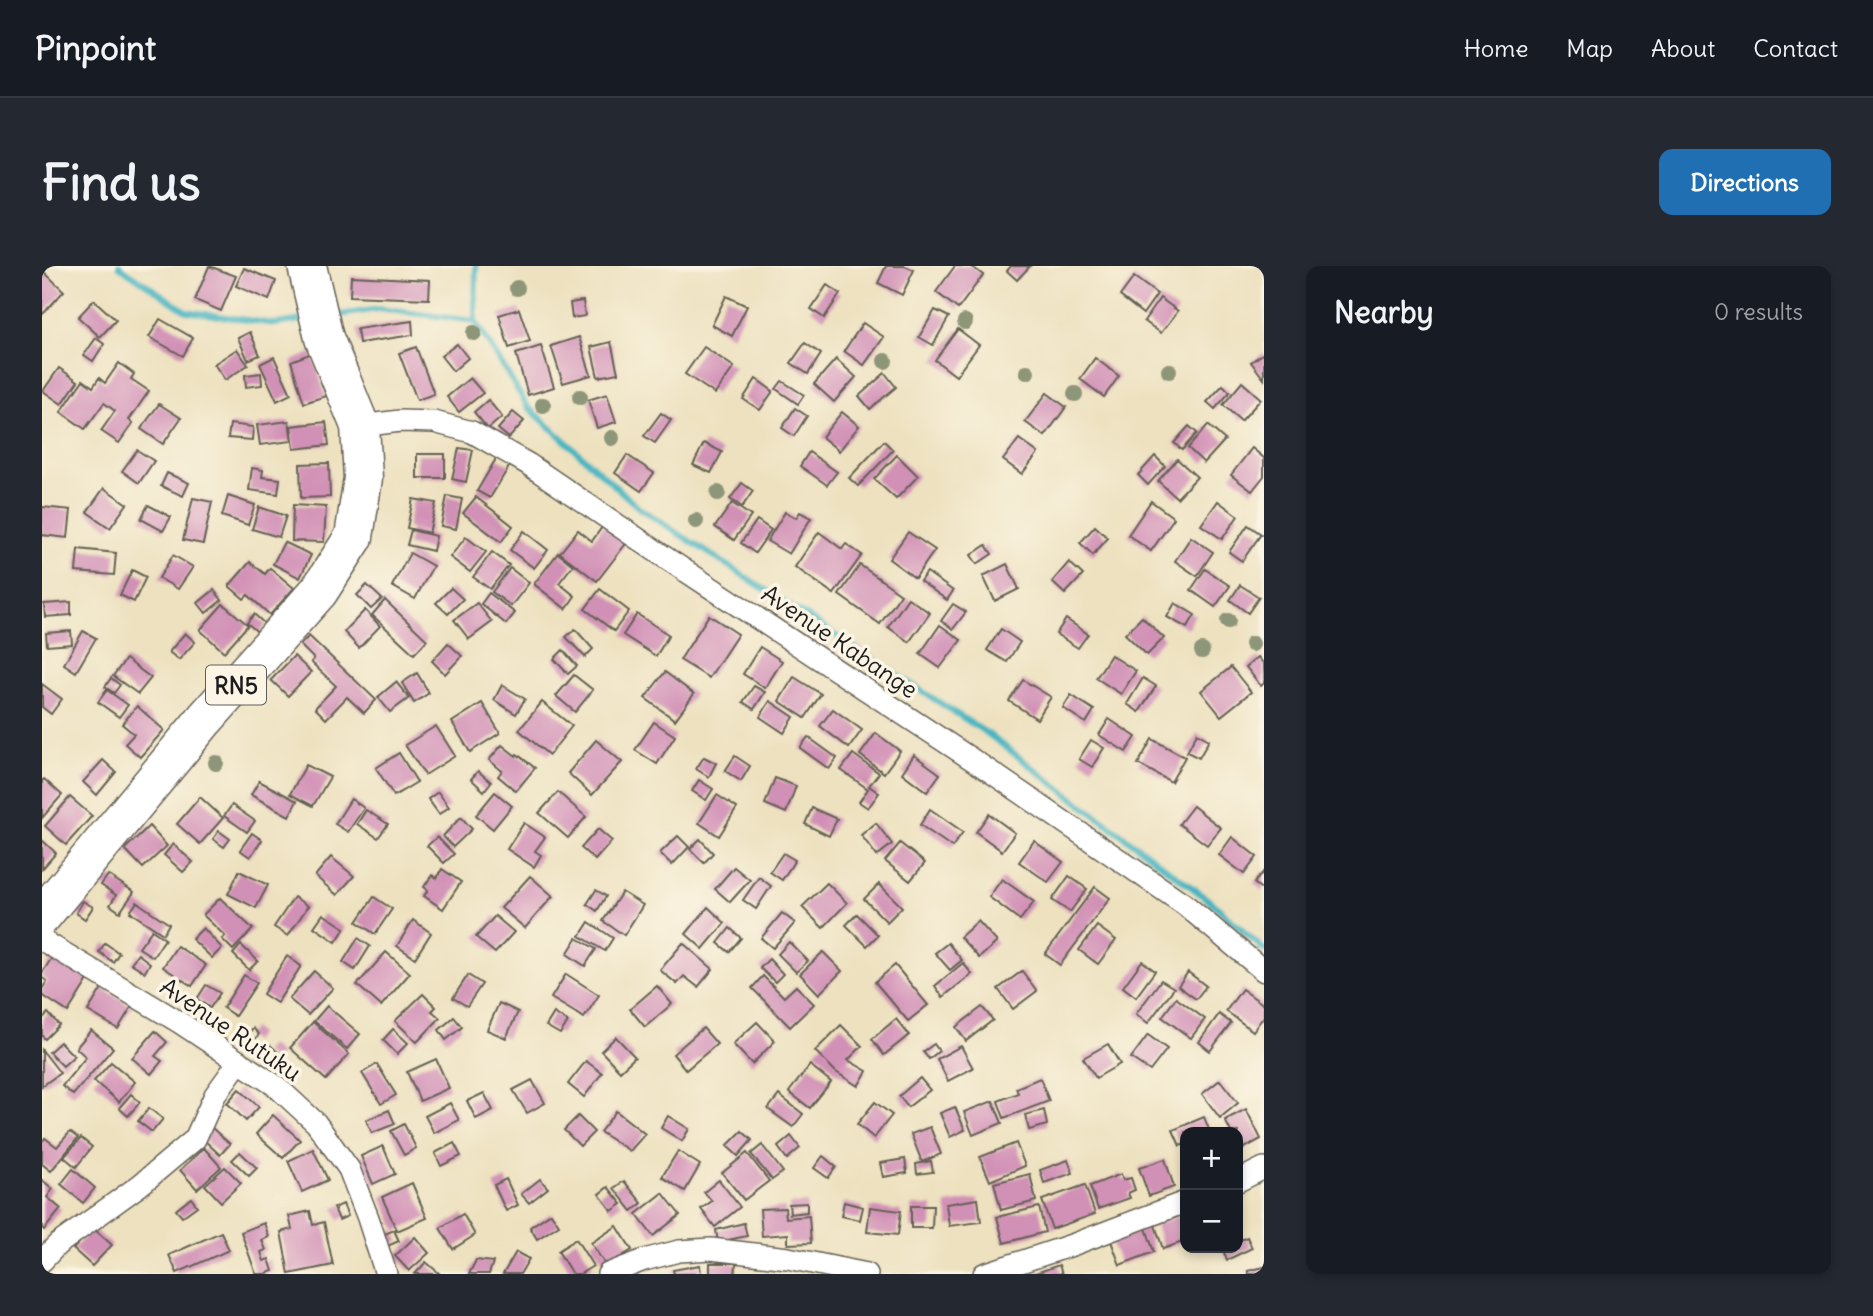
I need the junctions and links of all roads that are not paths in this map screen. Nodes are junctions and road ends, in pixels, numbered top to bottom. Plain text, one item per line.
1 (309, 276) edge
2 (360, 426) junction
3 (42, 916) edge
4 (42, 940) edge
5 (1264, 971) edge
6 (239, 1063) junction
7 (1264, 1168) edge
8 (1243, 1178) edge
9 (1180, 1204) edge
10 (42, 1261) edge
11 (386, 1274) edge
12 (608, 1274) edge
13 (867, 1274) edge
14 (984, 1274) edge

1 - 2 highway, RN5
2 - 3 highway, RN5
2 - 5 street, Avenue Kabange
4 - 6 street, Avenue Rutuku
6 - 10 street
6 - 11 street, Avenue Rutuku
7 - 8 street
9 - 14 street
12 - 13 street

